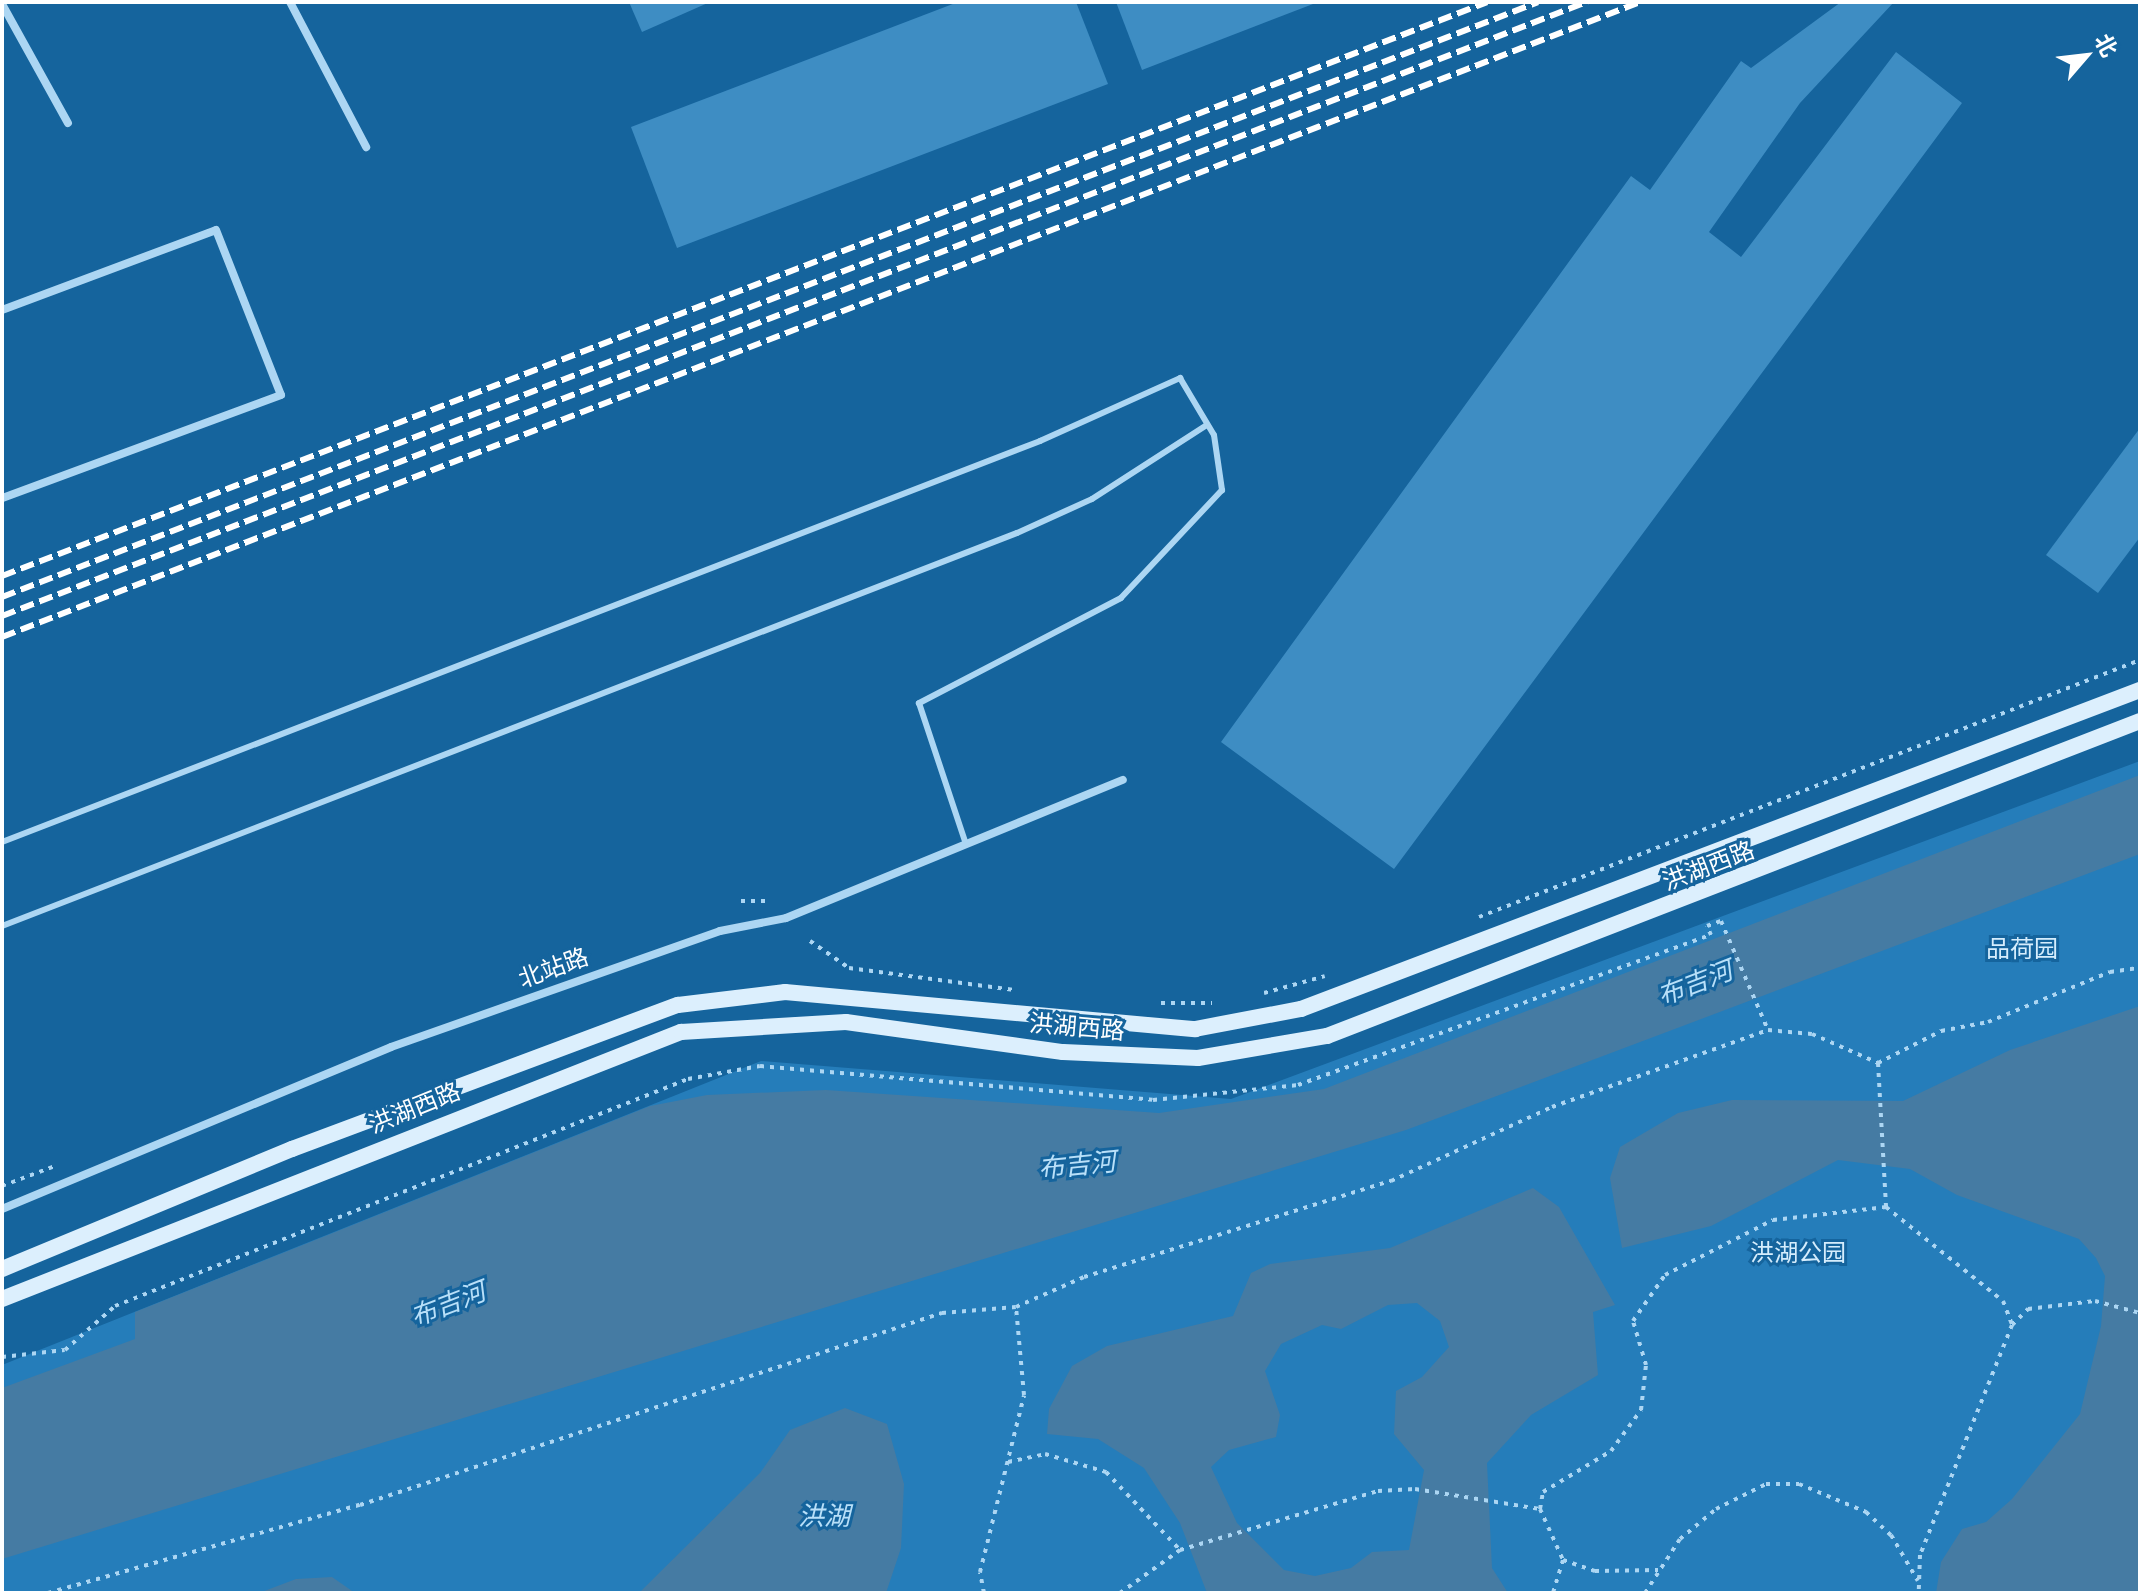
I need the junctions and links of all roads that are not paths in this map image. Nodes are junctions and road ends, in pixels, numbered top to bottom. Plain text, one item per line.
1 (290, 2) edge
2 (2, 4) edge
3 (68, 123) dead end
4 (366, 147) dead end
5 (2, 310) edge
6 (1207, 425) junction
7 (2, 498) edge
8 (2140, 690) edge
9 (2140, 721) edge
10 (1123, 780) dead end
11 (2, 842) edge
12 (966, 844) junction
13 (2, 926) edge
14 (2, 1209) edge
15 (2, 1269) edge
16 (2, 1299) edge

1 - 4 street
2 - 3 street
5 - 7 street
6 - 11 lane
6 - 12 lane
6 - 13 lane
8 - 15 main road, 洪湖西路
9 - 16 main road, 洪湖西路
10 - 12 street, 北站路
12 - 14 street, 北站路

